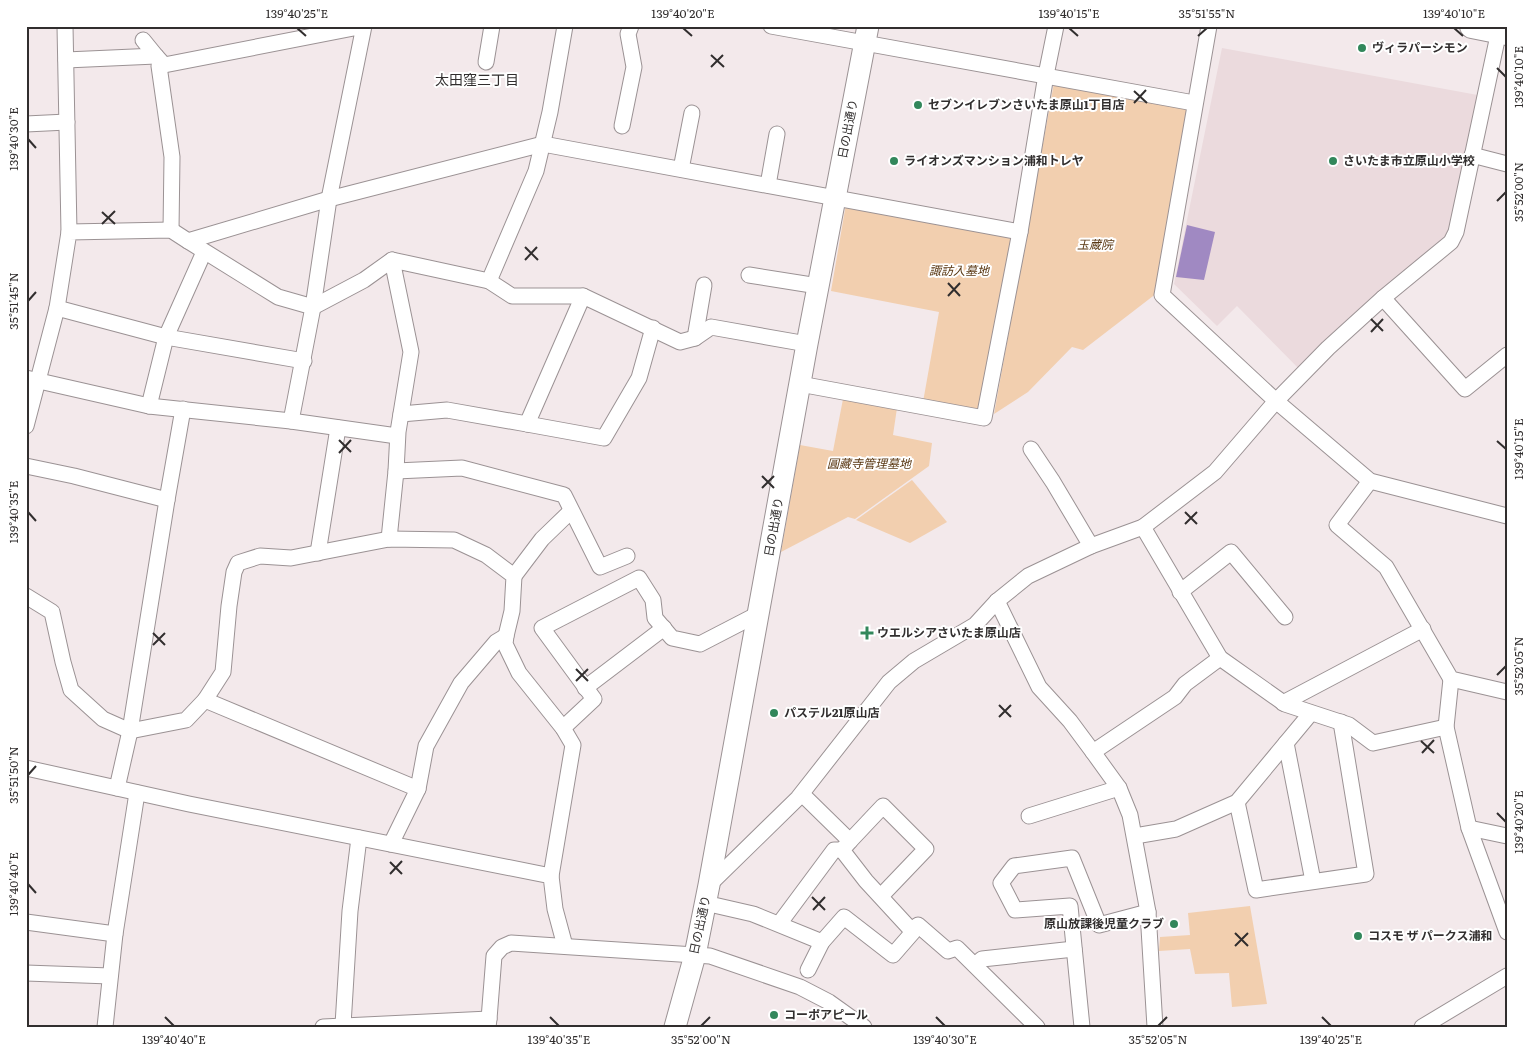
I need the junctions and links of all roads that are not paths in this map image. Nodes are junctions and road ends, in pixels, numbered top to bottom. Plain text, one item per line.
1 (65, 26) edge
2 (364, 26) edge
3 (492, 26) edge
4 (565, 26) edge
5 (631, 26) edge
6 (771, 26) edge
7 (1056, 26) edge
8 (1209, 26) edge
9 (1472, 26) edge
10 (1502, 30) edge
11 (866, 35) edge
12 (143, 40) dead end
13 (66, 60) junction
14 (160, 60) junction
15 (486, 62) dead end
16 (1046, 75) junction
17 (1194, 103) junction
18 (692, 113) dead end
19 (67, 122) junction
20 (26, 124) edge
21 (622, 126) dead end
22 (777, 134) dead end
23 (543, 144) junction
24 (1472, 155) junction
25 (1507, 164) edge
26 (681, 169) junction
27 (768, 185) junction
28 (835, 197) junction
29 (329, 199) junction
30 (172, 230) junction
31 (69, 232) junction
32 (1020, 232) junction
33 (188, 241) junction
34 (204, 252) junction
35 (392, 260) junction
36 (749, 275) dead end
37 (489, 281) junction
38 (704, 285) dead end
39 (818, 286) junction
40 (582, 296) junction
41 (1382, 298) junction
42 (313, 307) junction
43 (57, 308) junction
44 (653, 328) junction
45 (166, 337) junction
46 (695, 338) junction
47 (807, 344) junction
48 (1507, 355) edge
49 (304, 361) junction
50 (33, 380) edge
51 (800, 384) junction
52 (1276, 401) junction
53 (148, 406) junction
54 (183, 409) junction
55 (402, 414) junction
56 (291, 421) junction
57 (527, 424) junction
58 (26, 426) edge
59 (338, 428) junction
60 (397, 436) junction
61 (1031, 449) dead end
62 (26, 466) edge
63 (396, 471) junction
64 (1370, 481) junction
65 (167, 500) junction
66 (571, 510) junction
67 (1507, 516) edge
68 (1143, 527) junction
69 (389, 539) junction
70 (1091, 546) junction
71 (318, 553) junction
72 (628, 556) dead end
73 (514, 576) junction
74 (1180, 592) junction
75 (26, 596) edge
76 (997, 601) junction
77 (758, 614) junction
78 (1285, 617) dead end
79 (664, 628) junction
80 (1423, 629) junction
81 (506, 636) junction
82 (1220, 658) junction
83 (1451, 679) junction
84 (585, 688) junction
85 (1507, 692) edge
86 (205, 700) junction
87 (1282, 703) junction
88 (1311, 712) junction
89 (1341, 722) junction
90 (1446, 727) junction
91 (563, 728) junction
92 (130, 731) junction
93 (1286, 743) junction
94 (1093, 752) junction
95 (26, 768) edge
96 (117, 788) junction
97 (1119, 788) junction
98 (418, 789) junction
99 (137, 792) junction
100 (802, 794) junction
101 (1236, 802) junction
102 (1029, 816) dead end
103 (1469, 828) junction
104 (1135, 836) junction
105 (1507, 836) edge
106 (359, 838) junction
107 (391, 844) junction
108 (846, 846) junction
109 (551, 876) junction
110 (1313, 881) junction
111 (707, 894) junction
112 (881, 896) junction
113 (1148, 912) junction
114 (26, 922) edge
115 (779, 924) junction
116 (912, 930) junction
117 (1507, 932) edge
118 (115, 934) junction
119 (822, 942) junction
120 (565, 946) junction
121 (1074, 949) junction
122 (695, 955) junction
123 (975, 965) junction
124 (808, 970) dead end
125 (26, 973) edge
126 (110, 976) junction
127 (1507, 976) edge
128 (489, 1023) edge
129 (343, 1025) junction
130 (105, 1027) edge
131 (323, 1027) edge
132 (675, 1027) edge
133 (864, 1027) edge
134 (1037, 1027) edge
135 (1082, 1027) edge
136 (1155, 1027) edge
137 (1422, 1027) edge

1 - 13 street
2 - 14 street
2 - 29 street
3 - 15 street
4 - 23 street
5 - 21 street
6 - 11 street
7 - 16 street
8 - 17 street
9 - 10 main road
10 - 24 street
11 - 16 street
11 - 28 street, 日の出通り
12 - 14 street
13 - 14 street
13 - 19 street
14 - 30 street
16 - 17 street
16 - 32 street
17 - 52 street
18 - 26 street
19 - 20 street
19 - 31 street
22 - 27 street
23 - 26 street
23 - 29 street
23 - 37 street
24 - 25 street
24 - 41 street
26 - 27 street
27 - 28 street
28 - 32 street
28 - 39 street, 日の出通り
29 - 33 street
29 - 42 street
30 - 31 street
30 - 33 street
31 - 43 street
32 - 51 street
33 - 34 street
34 - 42 street
34 - 45 street
35 - 37 street
35 - 42 street
35 - 55 street
36 - 39 street
37 - 40 street
38 - 46 street
39 - 47 street, 日の出通り
40 - 44 street
40 - 57 street
41 - 48 street
41 - 52 street
42 - 49 street
43 - 45 street
43 - 50 street
44 - 46 street
44 - 57 street
45 - 49 street
45 - 53 street
46 - 47 street
47 - 51 street, 日の出通り
49 - 56 street
50 - 53 street
50 - 58 street
51 - 77 street, 日の出通り
52 - 64 street
52 - 68 street
53 - 54 street
54 - 56 street
54 - 65 street
55 - 57 street
55 - 60 street
56 - 59 street
59 - 60 street
59 - 71 street
60 - 63 street
61 - 70 street
62 - 65 street
63 - 66 street
63 - 69 street
64 - 67 street
64 - 80 street
65 - 92 street
66 - 72 street
66 - 73 street
68 - 70 street
68 - 74 street
69 - 71 street
69 - 73 street
70 - 76 street
71 - 86 street
73 - 81 street
74 - 78 street
74 - 82 street
75 - 92 street
76 - 94 street
76 - 100 street
77 - 79 street
77 - 111 street, 日の出通り
79 - 84 street
79 - 84 street
80 - 83 street
80 - 87 street
81 - 91 street
81 - 98 street
82 - 87 street
82 - 94 street
83 - 85 street
83 - 90 street
84 - 91 street
86 - 92 street
86 - 98 street
87 - 88 street
88 - 89 street
88 - 93 street
89 - 90 street
89 - 110 street
90 - 103 street
91 - 109 street
92 - 96 street
93 - 101 street
93 - 110 street
94 - 97 street
95 - 96 street
96 - 99 street
97 - 102 street
97 - 104 street
98 - 107 street
99 - 106 street
99 - 118 street
100 - 108 street
100 - 111 street
101 - 104 street
101 - 110 street
103 - 105 street
103 - 117 street
104 - 113 street
106 - 107 street
106 - 129 street
107 - 109 street
108 - 112 street
108 - 112 street
108 - 115 street
109 - 120 street
111 - 115 street
111 - 122 street, 日の出通り
112 - 116 street
113 - 121 street
113 - 136 street
114 - 118 street
115 - 119 street
116 - 119 street
116 - 123 street
118 - 126 street
119 - 124 street
120 - 122 street
120 - 128 street
121 - 123 street
121 - 135 street
122 - 132 street, 日の出通り
122 - 133 street
123 - 134 street
125 - 126 street
126 - 130 street
127 - 137 street
128 - 129 street
129 - 131 street

